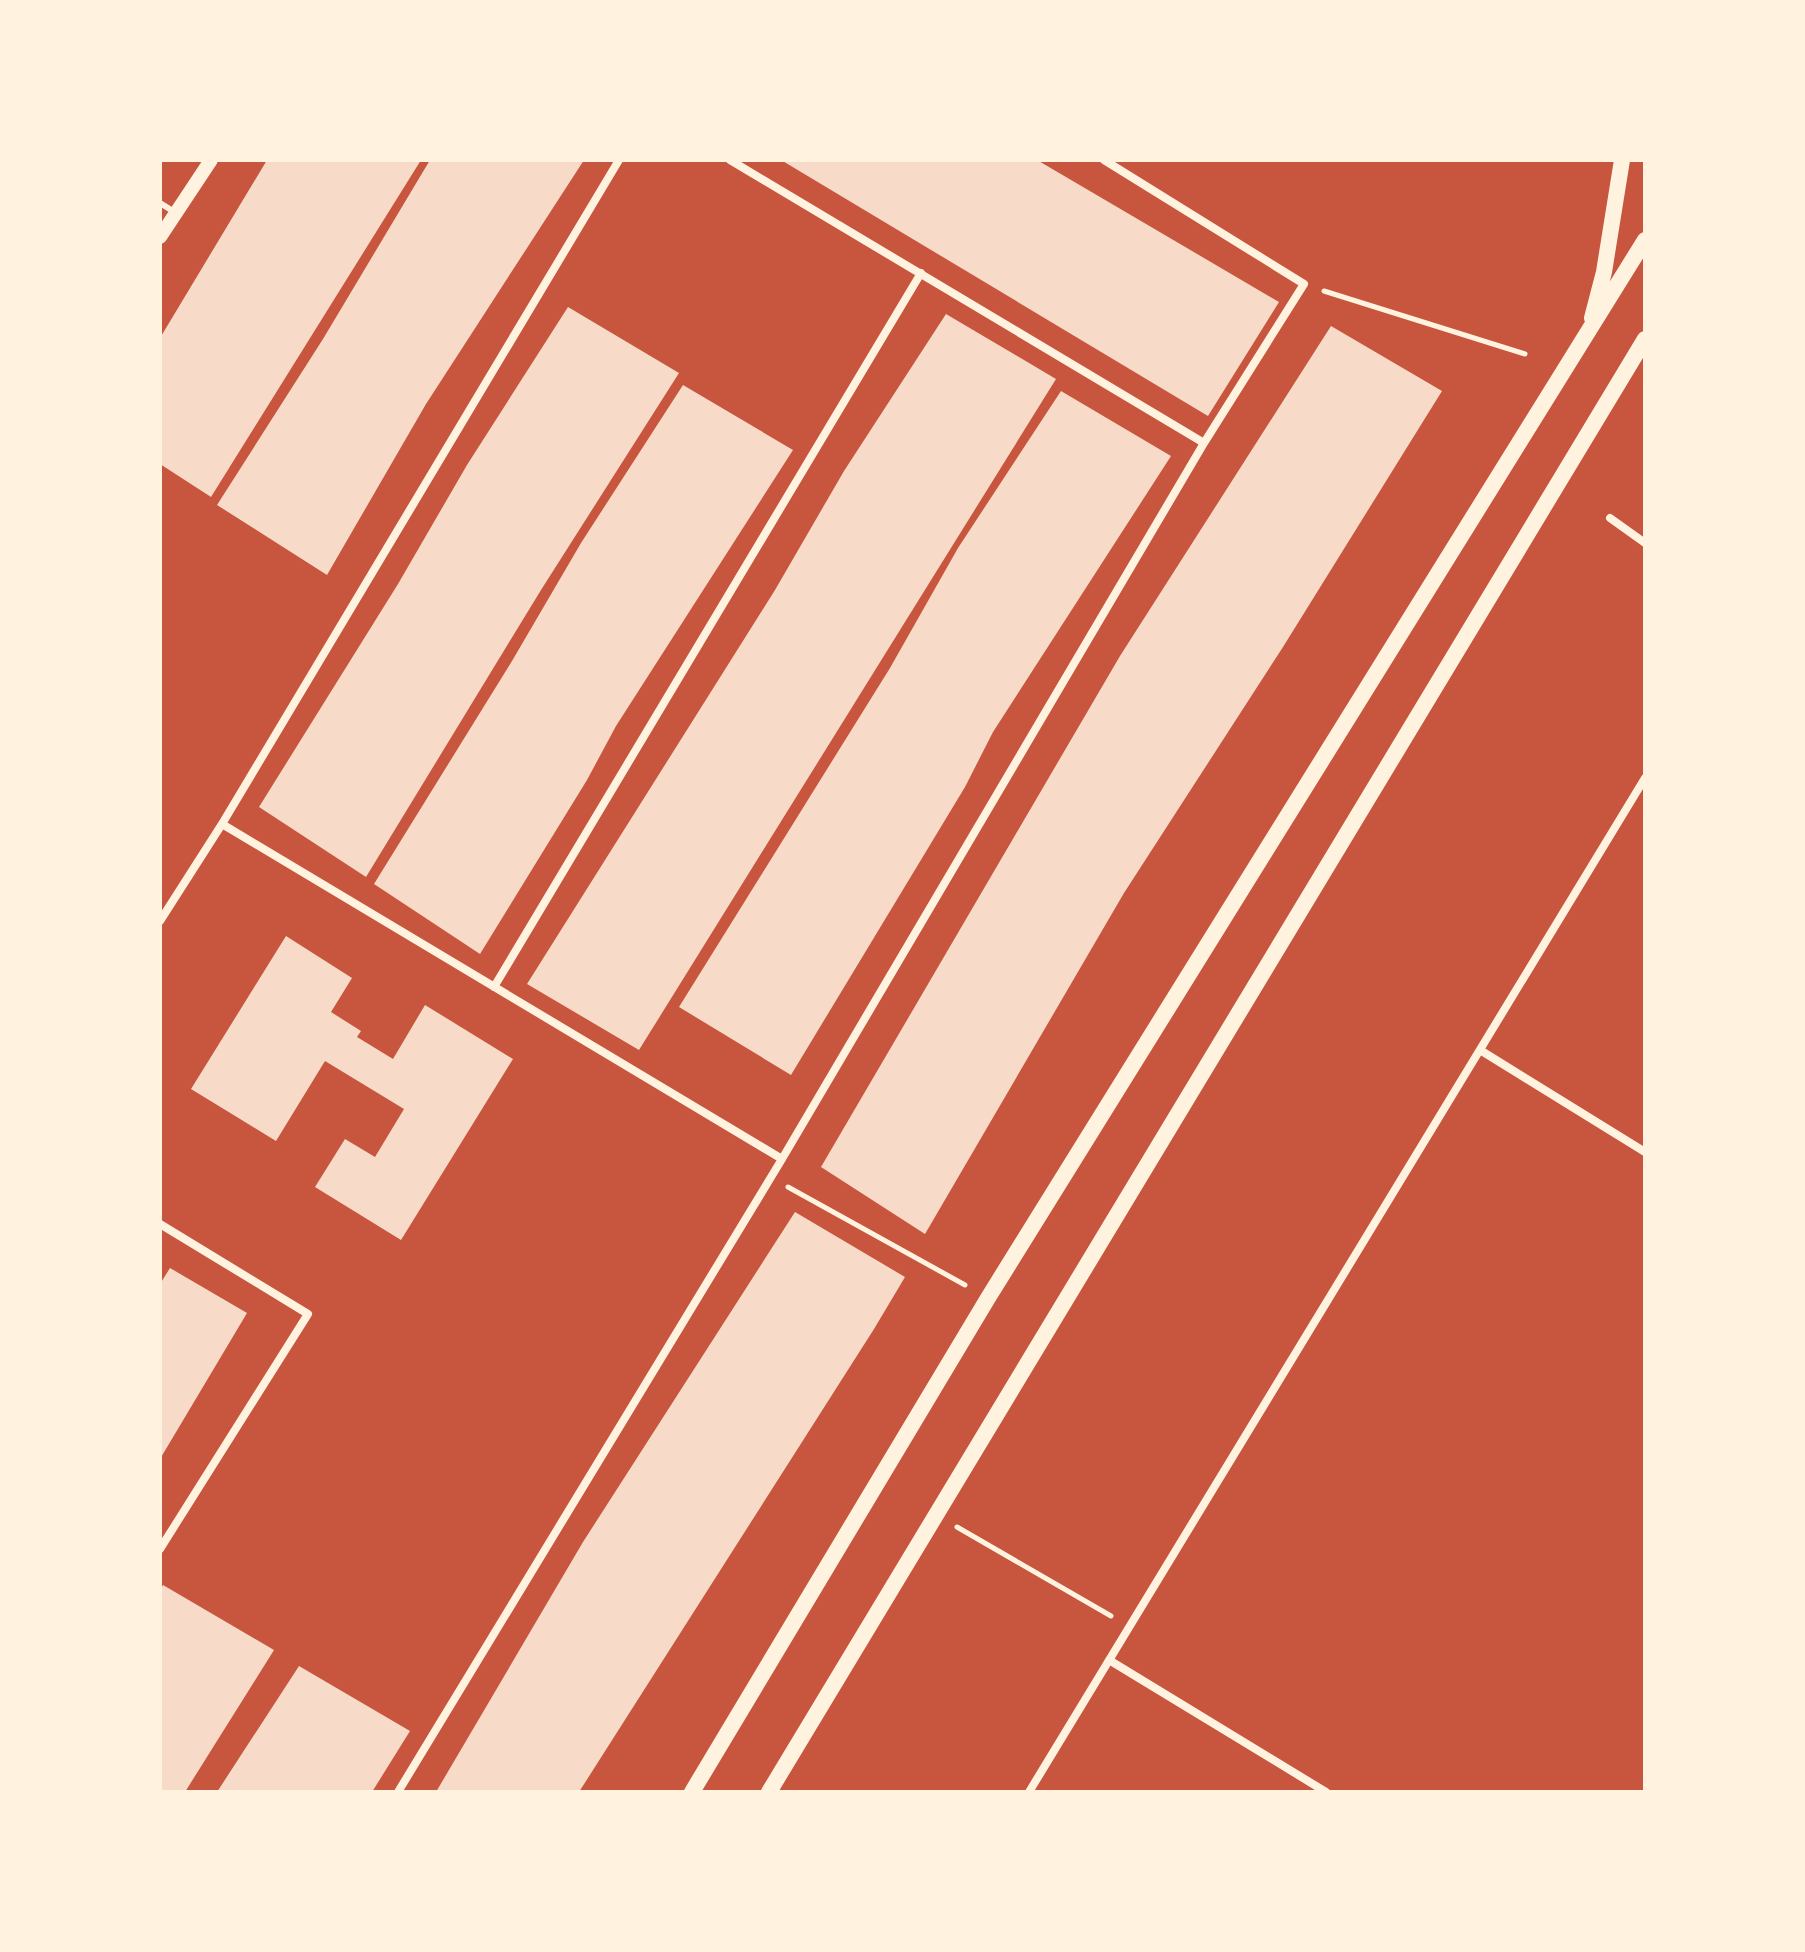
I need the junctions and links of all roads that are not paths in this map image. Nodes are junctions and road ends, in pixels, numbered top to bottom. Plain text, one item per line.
1 (211, 160) edge
2 (619, 160) edge
3 (730, 160) edge
4 (1104, 160) edge
5 (1622, 160) edge
6 (160, 203) edge
7 (176, 213) junction
8 (160, 237) edge
9 (1645, 240) edge
10 (921, 273) junction
11 (1588, 335) junction
12 (1645, 339) edge
13 (1204, 443) junction
14 (1610, 518) dead end
15 (1645, 543) edge
16 (1645, 778) edge
17 (222, 824) junction
18 (160, 921) edge
19 (494, 987) junction
20 (1480, 1050) junction
21 (1645, 1152) edge
22 (782, 1159) junction
23 (160, 1224) edge
24 (160, 1549) edge
25 (1109, 1660) junction
26 (398, 1792) edge
27 (692, 1792) edge
28 (769, 1792) edge
29 (1029, 1792) edge
30 (1326, 1792) edge

1 - 7 street
2 - 17 street
3 - 10 street
4 - 13 street
5 - 11 main road
6 - 7 lane
7 - 8 street
9 - 11 main road
10 - 13 street
10 - 19 street
11 - 27 main road
12 - 28 main road
13 - 22 street
14 - 15 street
16 - 20 street
17 - 18 street
17 - 19 street
19 - 22 street
20 - 21 street
20 - 25 street
22 - 26 street
23 - 24 street
25 - 29 street
25 - 30 street

